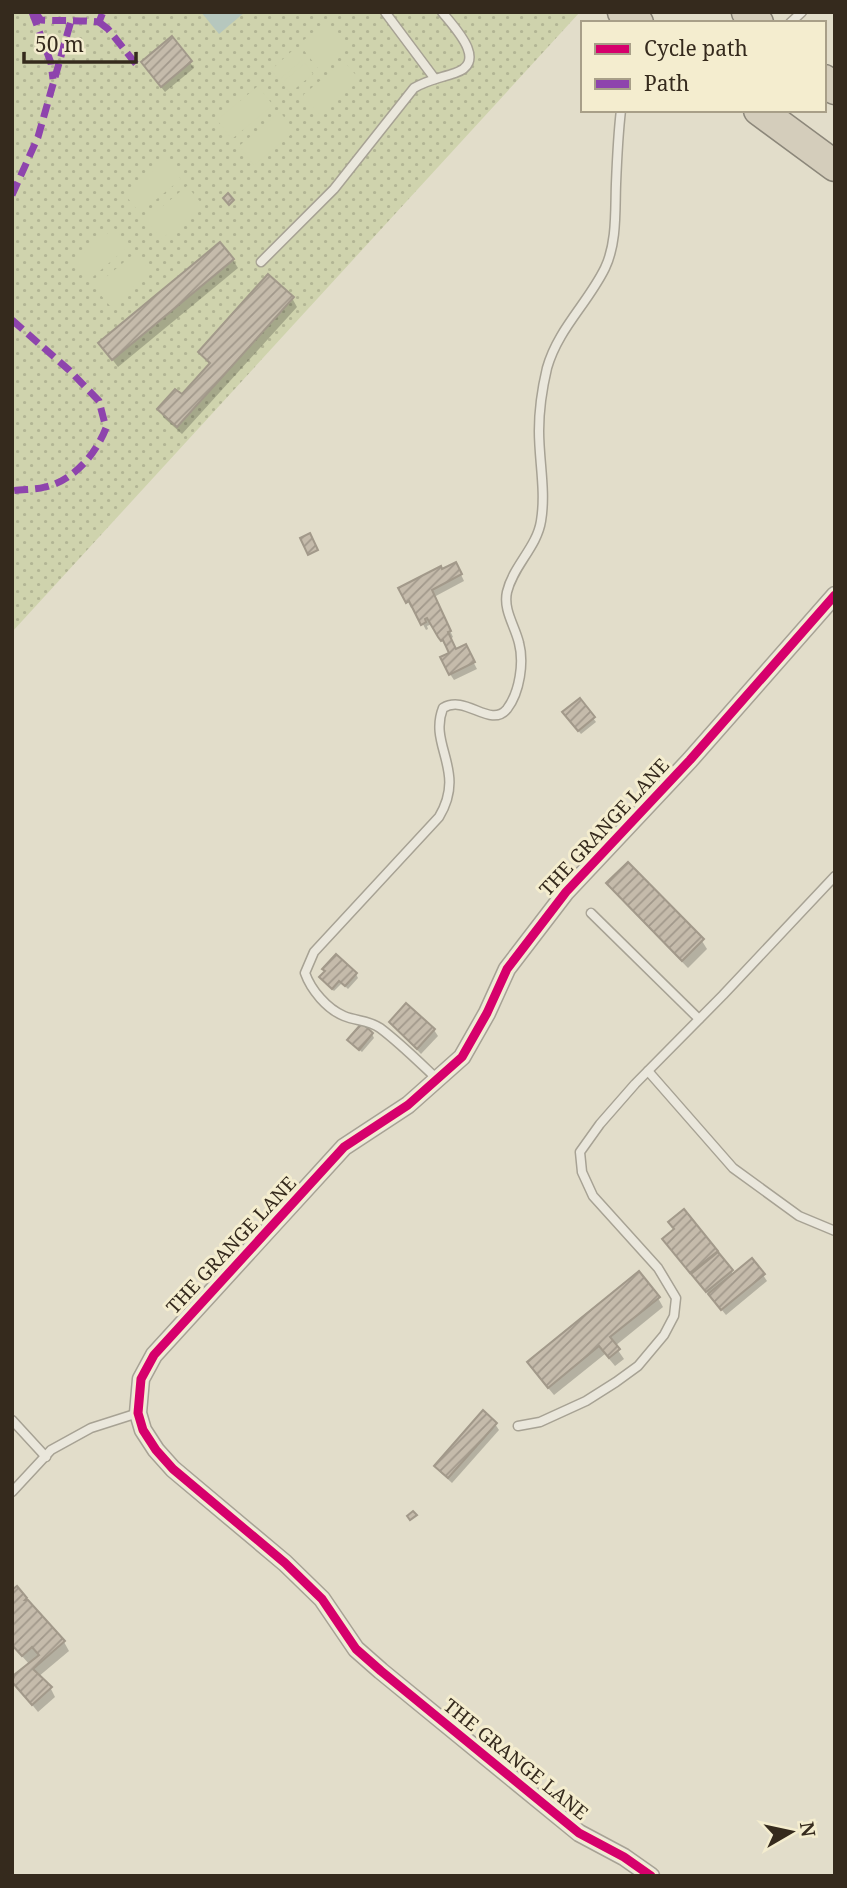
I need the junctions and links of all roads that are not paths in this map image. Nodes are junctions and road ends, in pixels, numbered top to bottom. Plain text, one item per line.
1 (385, 12) edge
2 (442, 12) edge
3 (435, 79) junction
4 (621, 112) edge
5 (762, 112) edge
6 (835, 166) edge
7 (261, 262) dead end
8 (835, 595) edge
9 (835, 876) edge
10 (591, 913) dead end
11 (699, 1019) junction
12 (648, 1071) junction
13 (437, 1079) junction
14 (835, 1231) edge
15 (138, 1413) junction
16 (12, 1420) edge
17 (518, 1426) dead end
18 (46, 1457) junction
19 (12, 1492) edge
20 (651, 1876) edge

1 - 3 lane
2 - 3 lane
3 - 7 lane
4 - 13 lane
5 - 6 highway
8 - 13 street, THE GRANGE LANE
9 - 11 lane
10 - 11 lane
11 - 12 lane
12 - 14 lane
12 - 17 lane
13 - 15 street, THE GRANGE LANE
15 - 18 lane
15 - 20 street, THE GRANGE LANE
16 - 18 lane
18 - 19 lane

